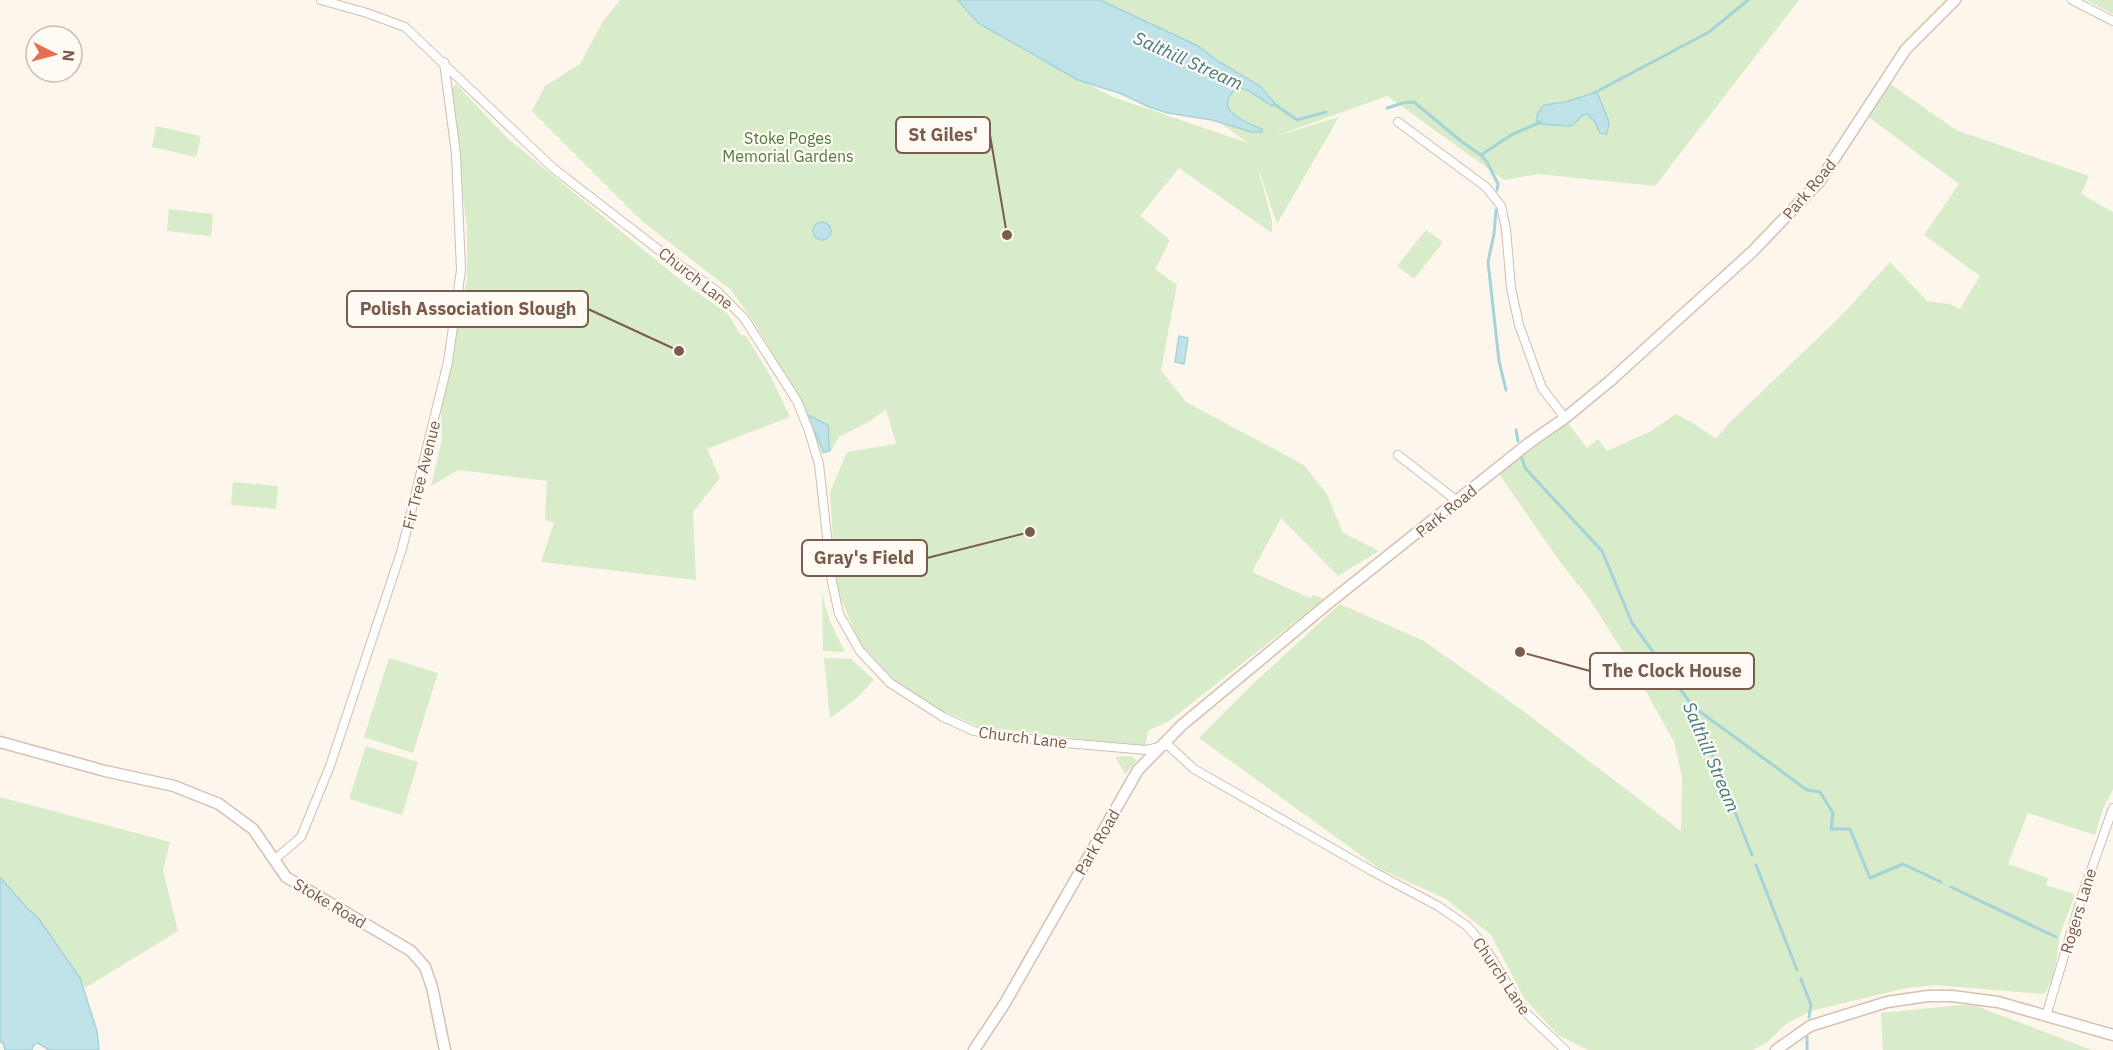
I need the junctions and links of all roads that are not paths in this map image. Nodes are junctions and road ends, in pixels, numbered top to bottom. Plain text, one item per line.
1 (321, 0) edge
2 (1955, 0) edge
3 (2072, 0) edge
4 (2113, 21) edge
5 (444, 62) junction
6 (1398, 122) dead end
7 (1565, 418) junction
8 (1398, 455) dead end
9 (1457, 501) junction
10 (0, 742) edge
11 (1161, 746) junction
12 (2113, 808) edge
13 (274, 860) junction
14 (2046, 1016) junction
15 (2113, 1035) edge
16 (445, 1050) edge
17 (974, 1050) edge
18 (1565, 1050) edge
19 (1776, 1050) edge

1 - 5 street, Church Lane
2 - 7 main road, Park Road
3 - 4 street
5 - 11 street, Church Lane
5 - 13 street, Fir Tree Avenue
6 - 7 street
7 - 9 main road, Park Road
8 - 9 street
9 - 11 main road, Park Road
10 - 13 main road, Stoke Road
11 - 17 main road, Park Road
11 - 18 street, Church Lane
12 - 14 street, Rogers Lane
13 - 16 main road, Stoke Road
14 - 15 main road
14 - 19 main road

